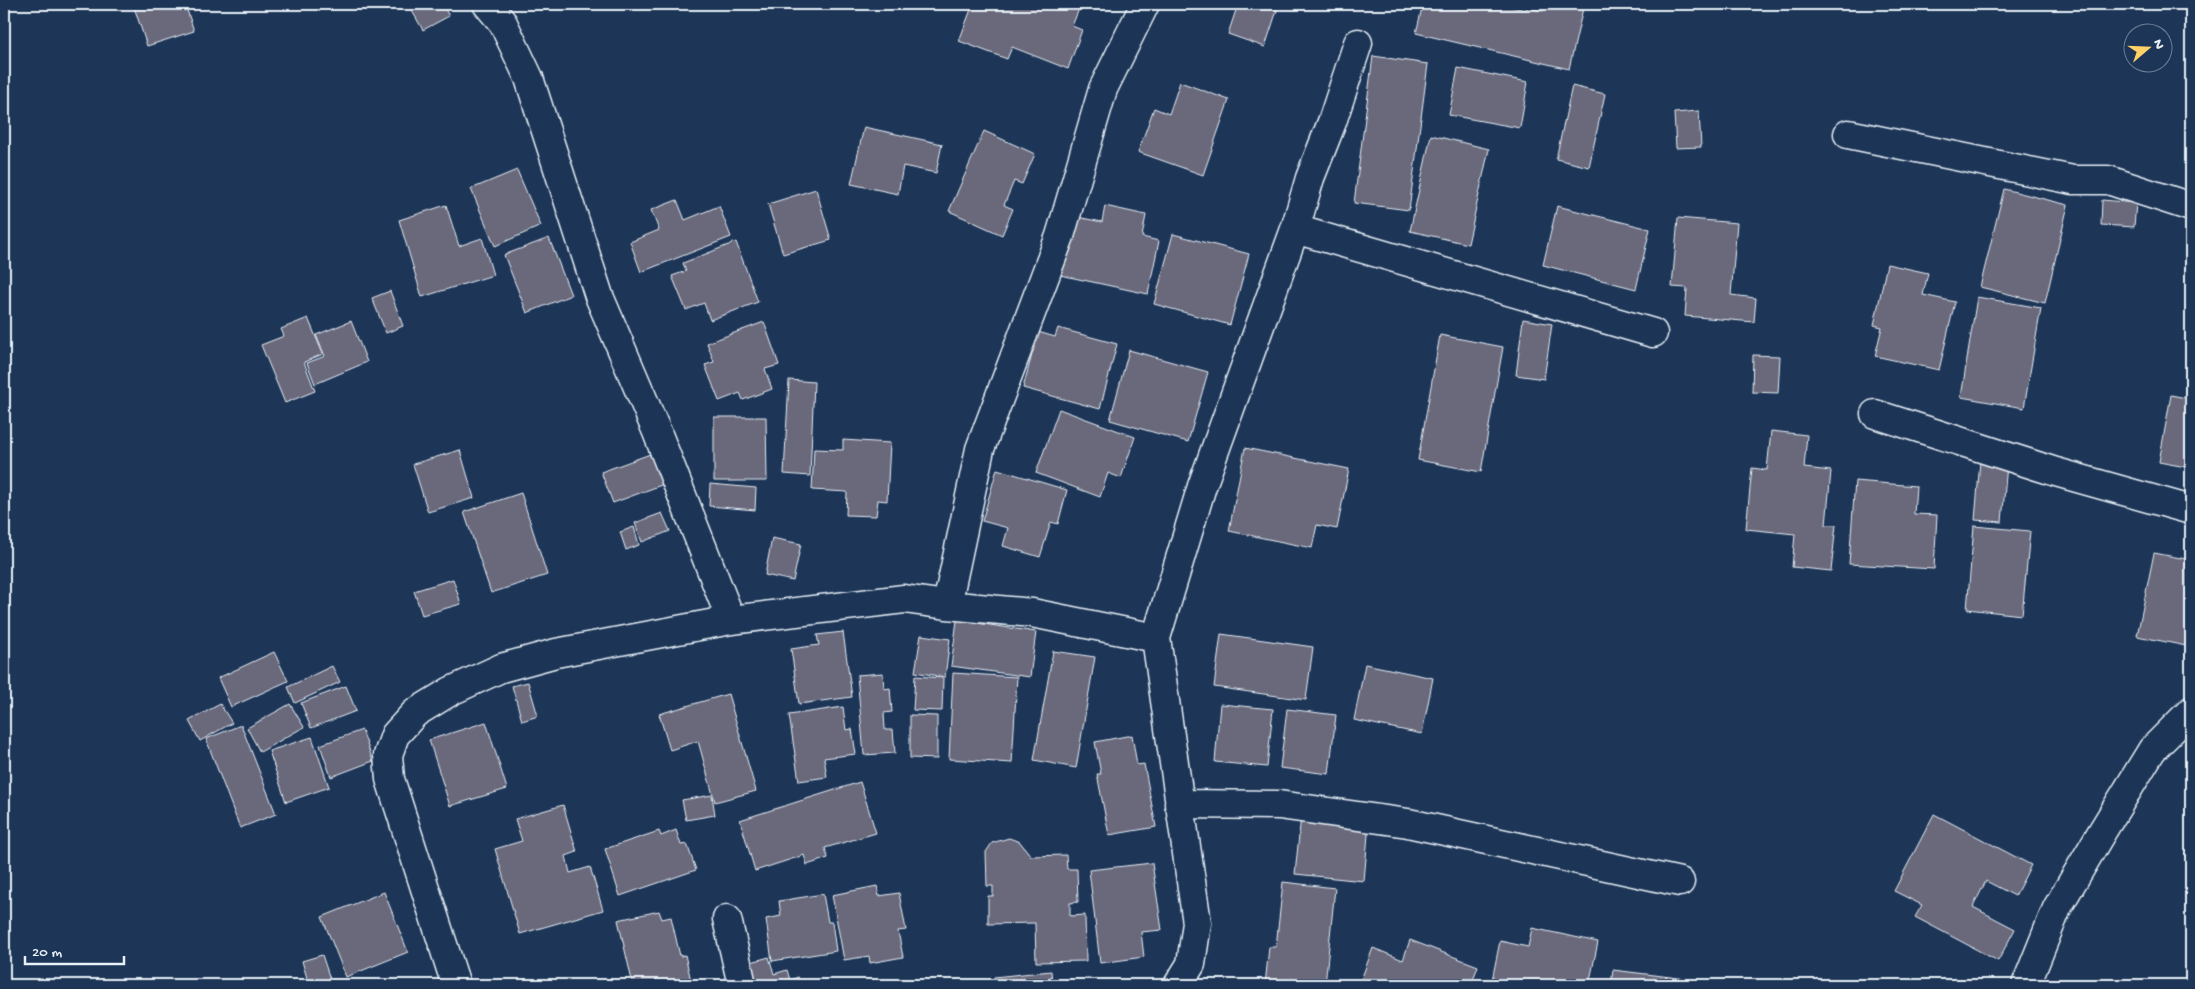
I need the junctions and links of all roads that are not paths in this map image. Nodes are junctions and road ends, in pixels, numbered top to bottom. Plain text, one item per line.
1 (487, 4) edge
2 (1145, 4) edge
3 (1358, 43) dead end
4 (1848, 134) dead end
5 (2191, 207) edge
6 (1294, 229) junction
7 (1653, 333) dead end
8 (1875, 414) dead end
9 (2191, 510) edge
10 (947, 605) junction
11 (731, 620) junction
12 (1156, 638) junction
13 (2191, 711) edge
14 (1179, 804) junction
15 (1680, 882) dead end
16 (727, 919) dead end
17 (456, 985) edge
18 (742, 985) edge
19 (1178, 985) edge
20 (2026, 985) edge

1 - 11 street
2 - 10 street
3 - 6 street
4 - 5 street
6 - 7 street
6 - 12 street
8 - 9 street
10 - 11 street
10 - 12 street
11 - 17 street
12 - 14 street
13 - 20 street
14 - 15 street
14 - 19 street
16 - 18 street

